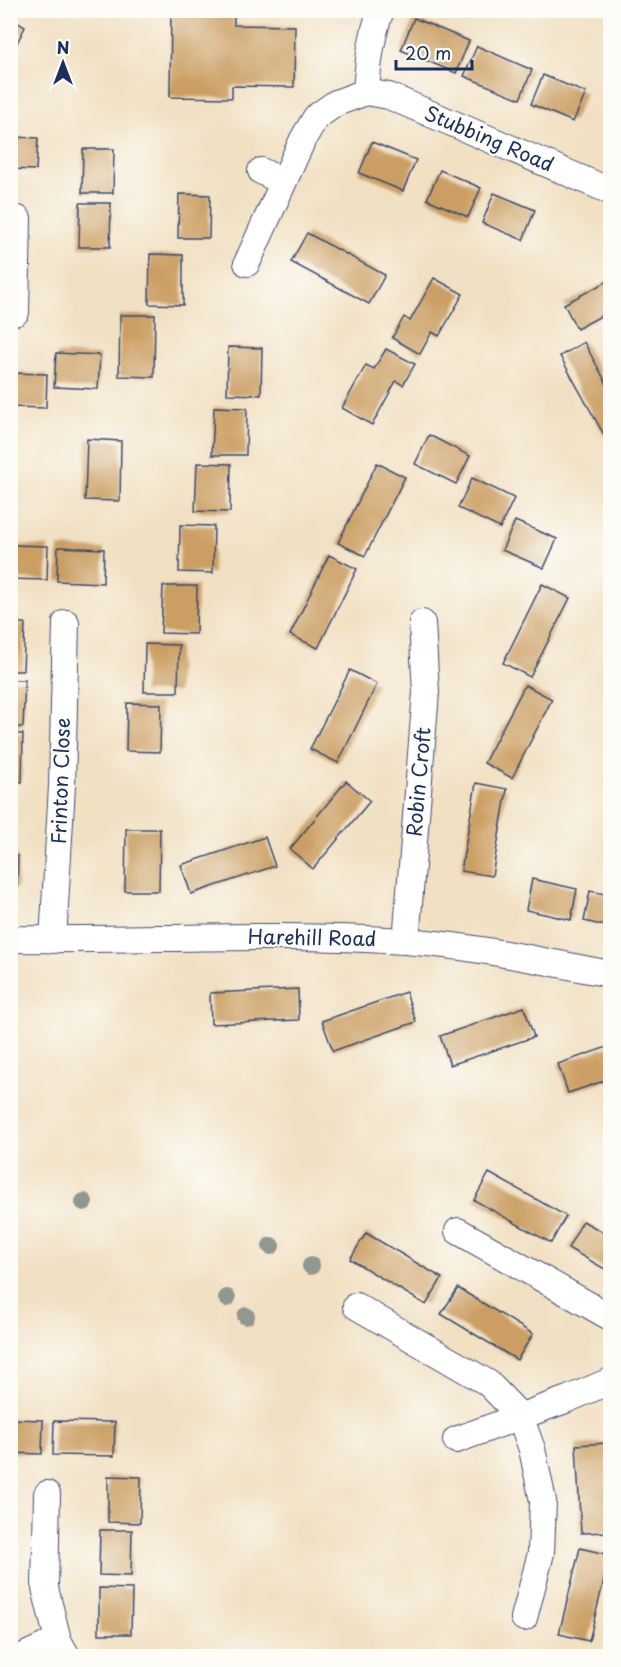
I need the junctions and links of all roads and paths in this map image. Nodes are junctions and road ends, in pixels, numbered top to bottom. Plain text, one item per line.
1 (381, 10) edge
2 (366, 92) junction
3 (610, 191) edge
4 (10, 219) edge
5 (248, 263) dead end
6 (16, 312) dead end
7 (66, 623) dead end
8 (422, 623) dead end
9 (53, 940) junction
10 (406, 941) junction
11 (13, 945) edge
12 (610, 974) edge
13 (458, 1231) dead end
14 (356, 1306) dead end
15 (610, 1317) edge
16 (610, 1381) edge
17 (520, 1416) junction
18 (456, 1440) dead end
19 (47, 1494) dead end
20 (524, 1618) dead end
21 (63, 1648) edge
22 (24, 1656) edge

1 - 2 street
2 - 3 street, Stubbing Road
2 - 5 street
4 - 6 street
7 - 9 street, Frinton Close
8 - 10 street, Robin Croft
9 - 10 street, Harehill Road
9 - 11 street, Harehill Road
10 - 12 street, Harehill Road
13 - 15 street
14 - 17 street
16 - 17 street
17 - 18 street
17 - 20 street
19 - 21 street
21 - 22 street

